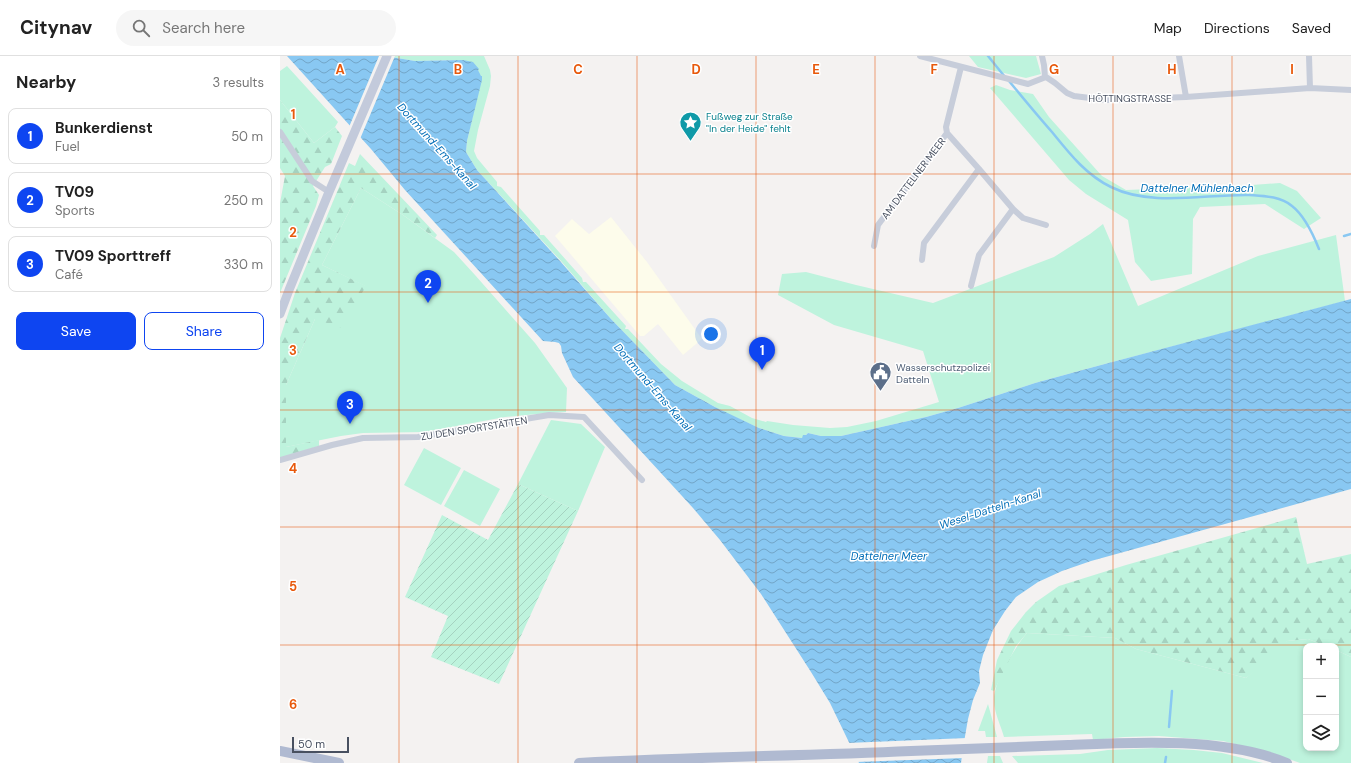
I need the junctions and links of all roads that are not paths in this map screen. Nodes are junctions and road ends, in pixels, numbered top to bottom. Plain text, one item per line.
1 (388, 56) edge
2 (920, 56) edge
3 (1042, 56) edge
4 (1179, 56) edge
5 (1308, 56) edge
6 (961, 67) junction
7 (1045, 77) junction
8 (1310, 88) junction
9 (1351, 90) edge
10 (1186, 97) junction
11 (280, 132) edge
12 (947, 133) junction
13 (979, 169) junction
14 (329, 192) junction
15 (1013, 210) junction
16 (1046, 225) dead end
17 (874, 246) dead end
18 (922, 260) dead end
19 (971, 286) dead end
20 (280, 314) edge
21 (280, 460) edge
22 (642, 480) dead end
23 (280, 751) edge
24 (339, 763) edge
25 (579, 763) edge
26 (1287, 763) edge

1 - 14 street
2 - 6 street
3 - 7 street
4 - 10 street
5 - 8 street
6 - 7 street
6 - 12 street, AM DATTELNER MEER
7 - 10 street, HÖTTINGSTRASSE
8 - 9 street, HÖTTINGSTRASSE
8 - 10 street, HÖTTINGSTRASSE
11 - 14 street
12 - 13 street, AM DATTELNER MEER
12 - 17 street, AM DATTELNER MEER
13 - 15 street, AM DATTELNER MEER
13 - 18 street
14 - 20 street
15 - 16 street, AM DATTELNER MEER
15 - 19 street
21 - 22 street, ZU DEN SPORTSTÄTTEN
23 - 24 main road
25 - 26 main road

